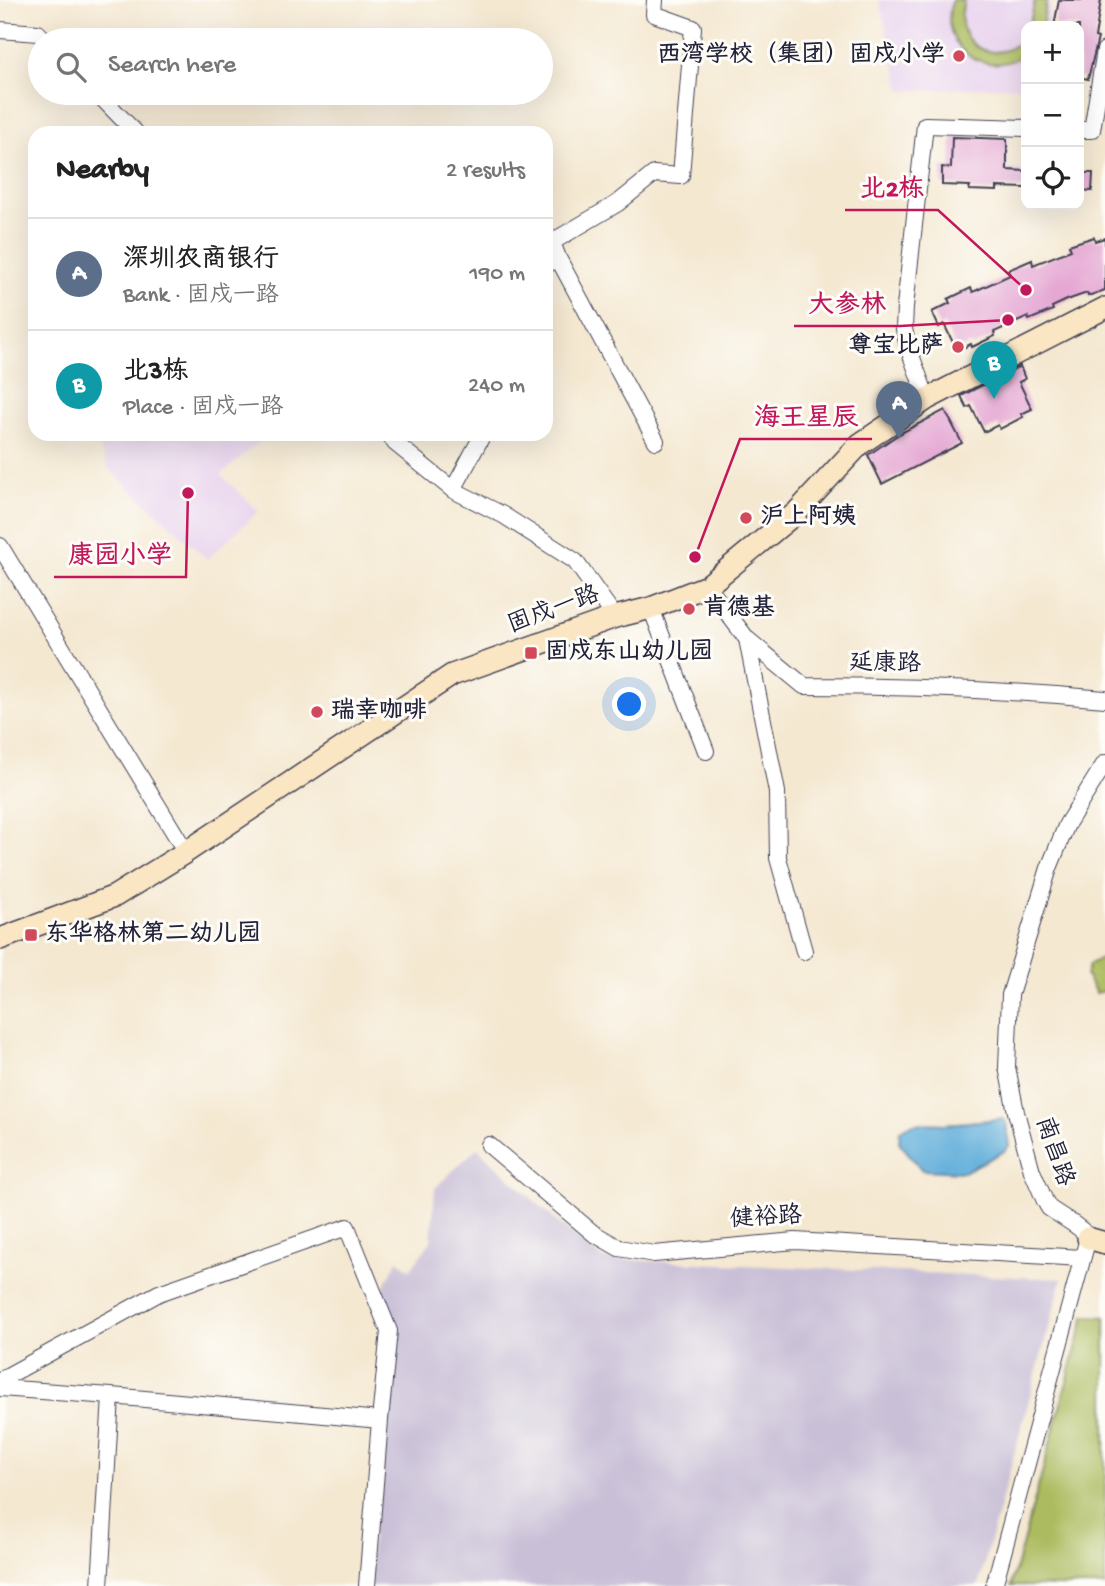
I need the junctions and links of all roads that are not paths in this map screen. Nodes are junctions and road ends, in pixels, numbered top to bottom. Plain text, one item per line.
1 (655, 0) edge
2 (0, 30) edge
3 (28, 32) edge
4 (1105, 50) edge
5 (109, 105) edge
6 (129, 126) edge
7 (1021, 128) edge
8 (1084, 130) edge
9 (553, 241) edge
10 (553, 263) edge
11 (1105, 308) edge
12 (927, 399) junction
13 (656, 440) dead end
14 (394, 441) edge
15 (479, 441) edge
16 (453, 490) junction
17 (0, 546) edge
18 (707, 586) junction
19 (650, 608) junction
20 (615, 617) junction
21 (747, 639) junction
22 (1105, 699) edge
23 (706, 751) dead end
24 (1105, 762) edge
25 (186, 852) junction
26 (0, 939) edge
27 (804, 951) dead end
28 (489, 1145) dead end
29 (1092, 1246) edge
30 (0, 1380) edge
31 (0, 1388) edge
32 (111, 1396) junction
33 (380, 1420) junction
34 (100, 1586) edge
35 (367, 1586) edge
36 (994, 1586) edge

1 - 9 street
2 - 3 street
4 - 8 street
5 - 6 street
7 - 12 street
10 - 13 street
11 - 12 street, 固戍一路
12 - 18 street, 固戍一路
14 - 16 street
15 - 16 street
16 - 20 street
17 - 25 street
18 - 19 street, 固戍一路
18 - 21 street, 延康路
19 - 20 street, 固戍一路
19 - 23 street
20 - 25 street, 固戍一路
21 - 22 street, 延康路
21 - 27 street
24 - 29 street, 南昌路
25 - 26 street, 固戍一路
28 - 29 street, 健裕路
29 - 36 street
30 - 33 street
31 - 32 street
32 - 33 street
32 - 34 street
33 - 35 street

